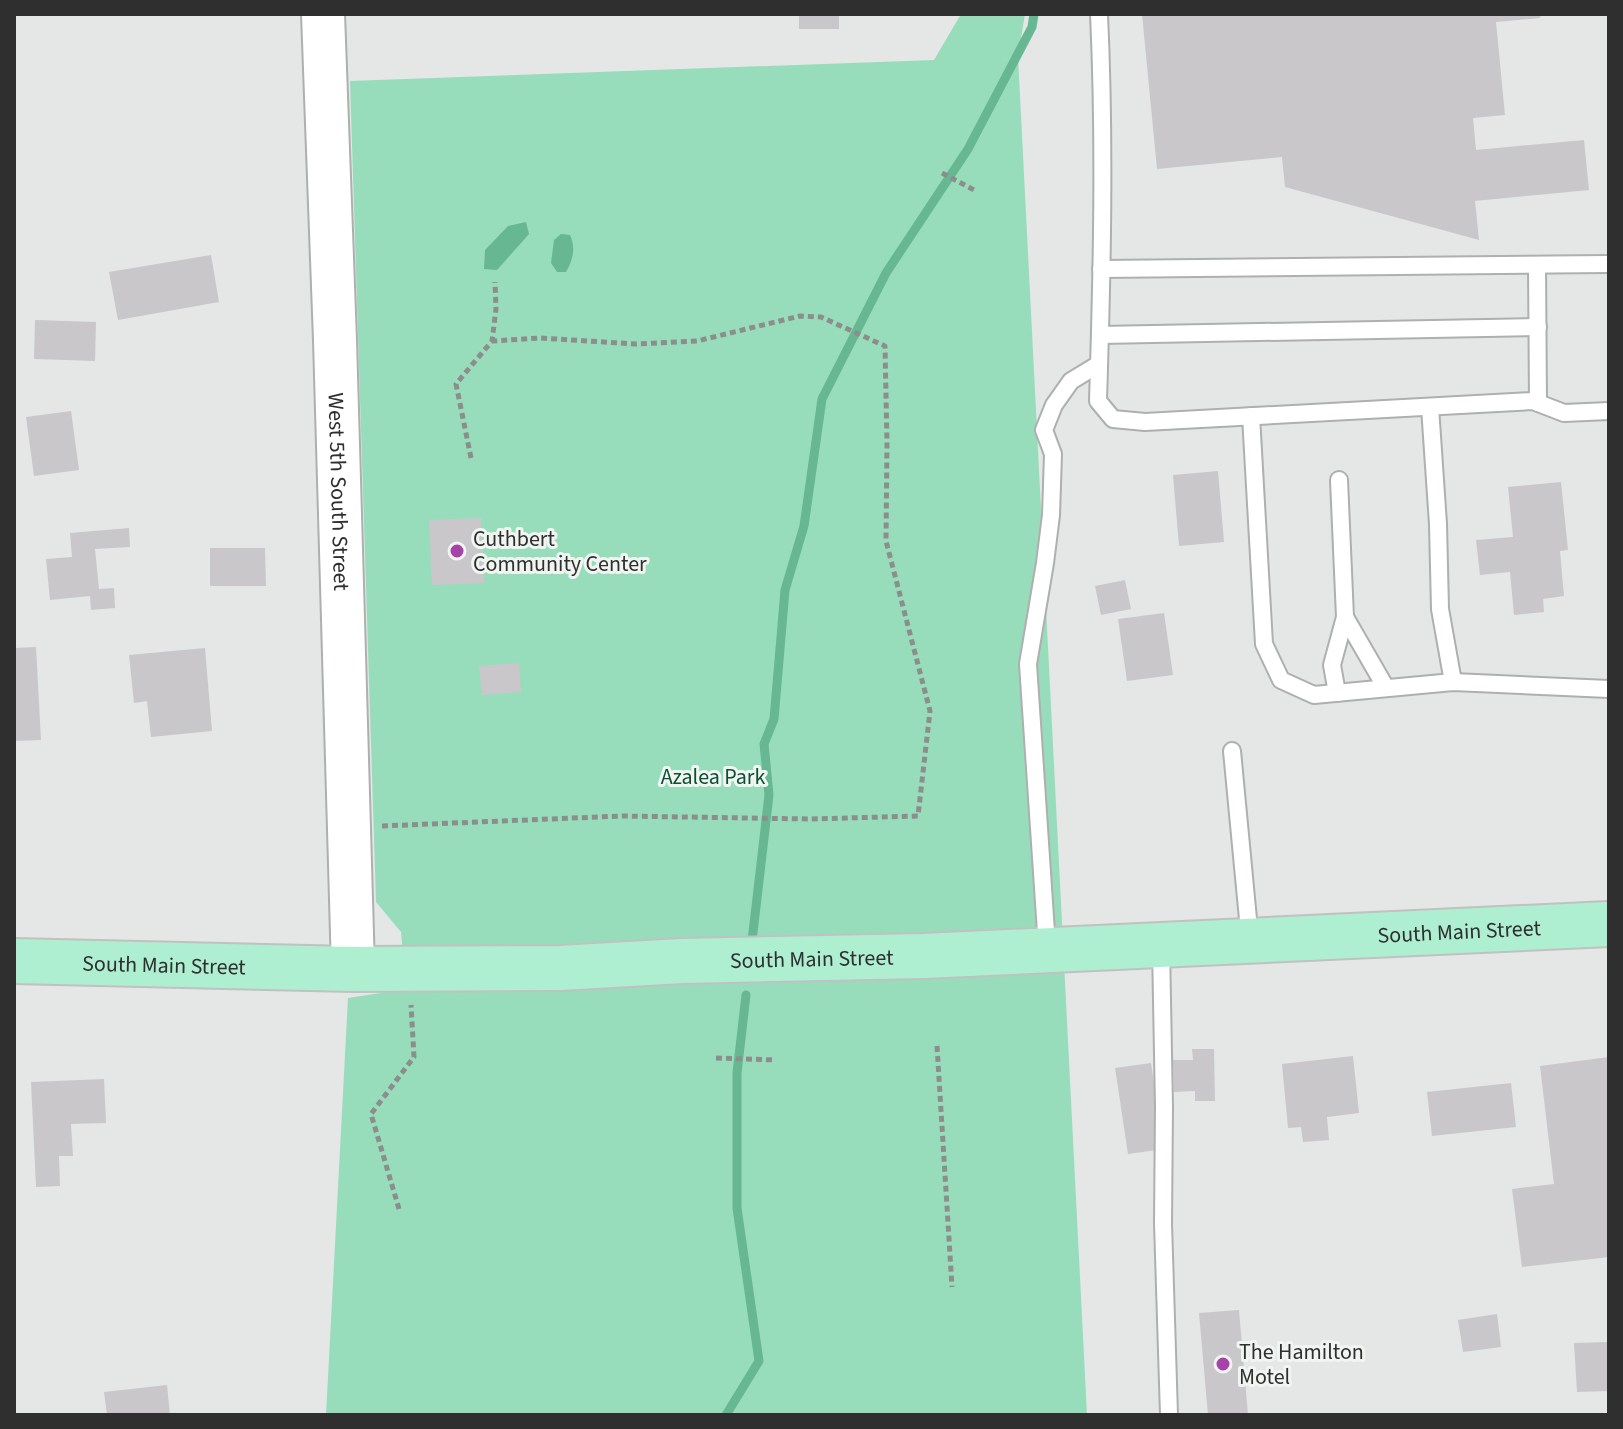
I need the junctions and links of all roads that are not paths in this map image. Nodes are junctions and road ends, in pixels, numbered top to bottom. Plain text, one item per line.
1 (323, 14) edge
2 (1099, 14) edge
3 (1609, 264) edge
4 (1537, 265) junction
5 (1101, 269) junction
6 (1538, 327) junction
7 (1100, 335) junction
8 (1099, 364) junction
9 (1538, 403) junction
10 (1430, 407) junction
11 (1609, 411) edge
12 (1251, 416) junction
13 (1339, 480) dead end
14 (1345, 617) junction
15 (1453, 682) junction
16 (1386, 688) junction
17 (1609, 689) edge
18 (1337, 693) junction
19 (1232, 751) dead end
20 (1609, 924) edge
21 (1250, 940) junction
22 (1161, 945) junction
23 (1047, 950) junction
24 (14, 961) edge
25 (353, 969) junction
26 (1169, 1415) edge

1 - 25 street, West 5th South Street
2 - 5 lane
3 - 4 lane
4 - 5 lane
4 - 6 lane
5 - 7 lane
6 - 7 lane
6 - 9 lane
7 - 8 lane
8 - 12 lane
8 - 23 lane
9 - 10 lane
9 - 11 lane
10 - 12 lane
10 - 15 lane
12 - 18 lane
13 - 14 lane
14 - 16 lane
14 - 18 lane
15 - 16 lane
15 - 17 lane
16 - 18 lane
19 - 21 lane
20 - 21 main road, South Main Street
21 - 22 main road, South Main Street
22 - 23 main road, South Main Street
22 - 26 lane
23 - 25 main road, South Main Street
24 - 25 main road, South Main Street

